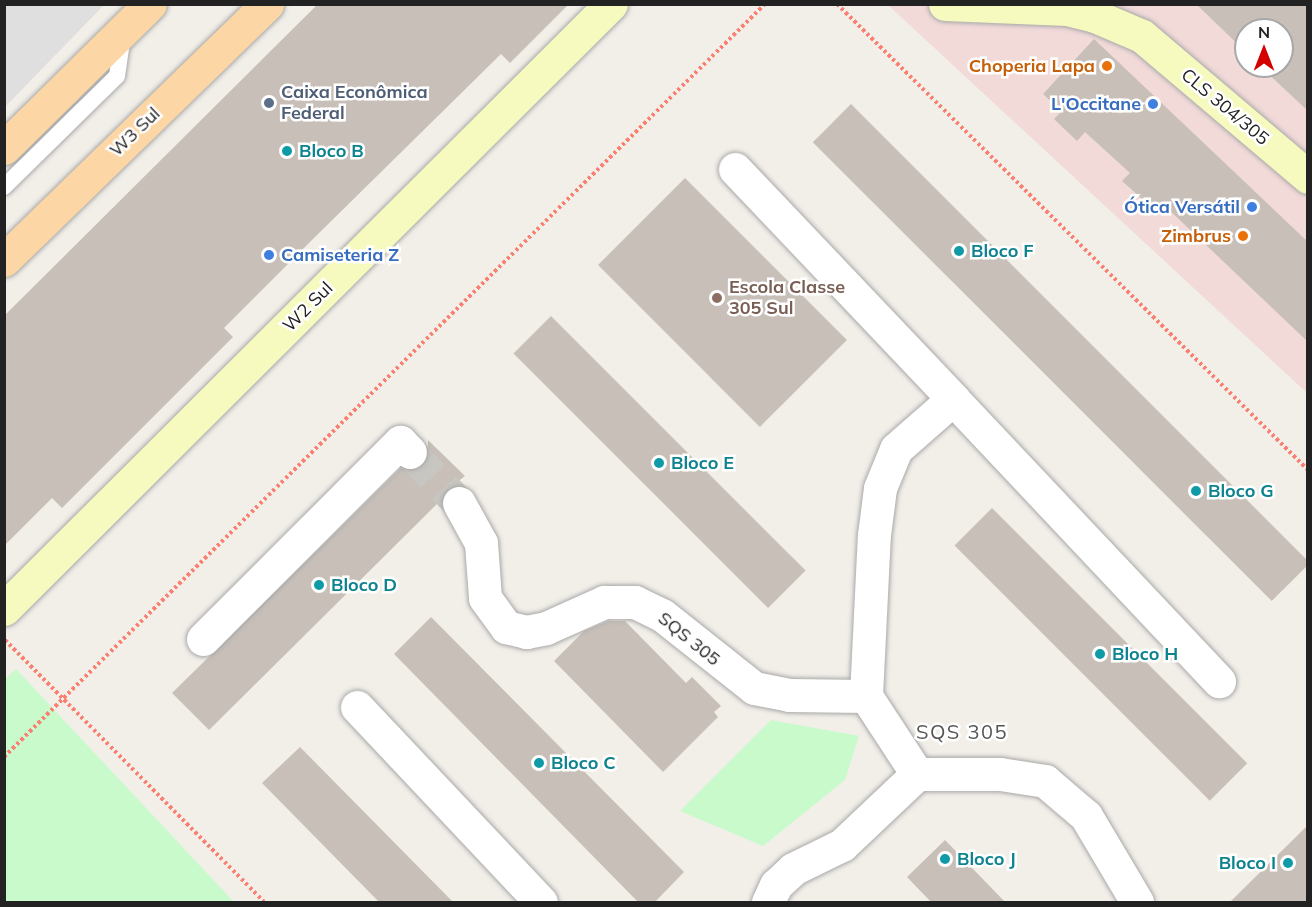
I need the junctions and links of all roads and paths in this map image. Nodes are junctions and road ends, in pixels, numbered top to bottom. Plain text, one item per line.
1 (150, 4) edge
2 (228, 4) edge
3 (611, 4) edge
4 (765, 4) edge
5 (837, 4) edge
6 (945, 4) edge
7 (1128, 4) edge
8 (1031, 5) edge
9 (265, 6) edge
10 (123, 31) junction
11 (1142, 36) junction
12 (4, 148) edge
13 (735, 169) dead end
14 (1308, 177) edge
15 (4, 187) edge
16 (4, 260) edge
17 (953, 399) junction
18 (410, 452) dead end
19 (1308, 470) edge
20 (459, 503) tunnel mouth
21 (7, 601) edge
22 (203, 639) dead end
23 (4, 640) edge
24 (1219, 681) dead end
25 (866, 696) junction
26 (65, 701) junction
27 (357, 707) dead end
28 (4, 757) edge
29 (917, 774) junction
30 (264, 903) edge
31 (541, 903) edge
32 (768, 903) edge
33 (1137, 903) edge

1 - 10 main road
2 - 9 main road
3 - 21 street, W2 Sul
4 - 26 path
5 - 19 path
6 - 8 street
7 - 11 street
8 - 11 street
9 - 16 main road, W3 Sul
10 - 12 main road
10 - 15 lane
11 - 14 street, CLS 304/305
13 - 17 street
17 - 24 street
17 - 25 street
18 - 22 street
20 - 25 street, SQS 305
23 - 26 path
25 - 29 street
26 - 28 path
26 - 30 path
27 - 31 street
29 - 32 street
29 - 33 street

